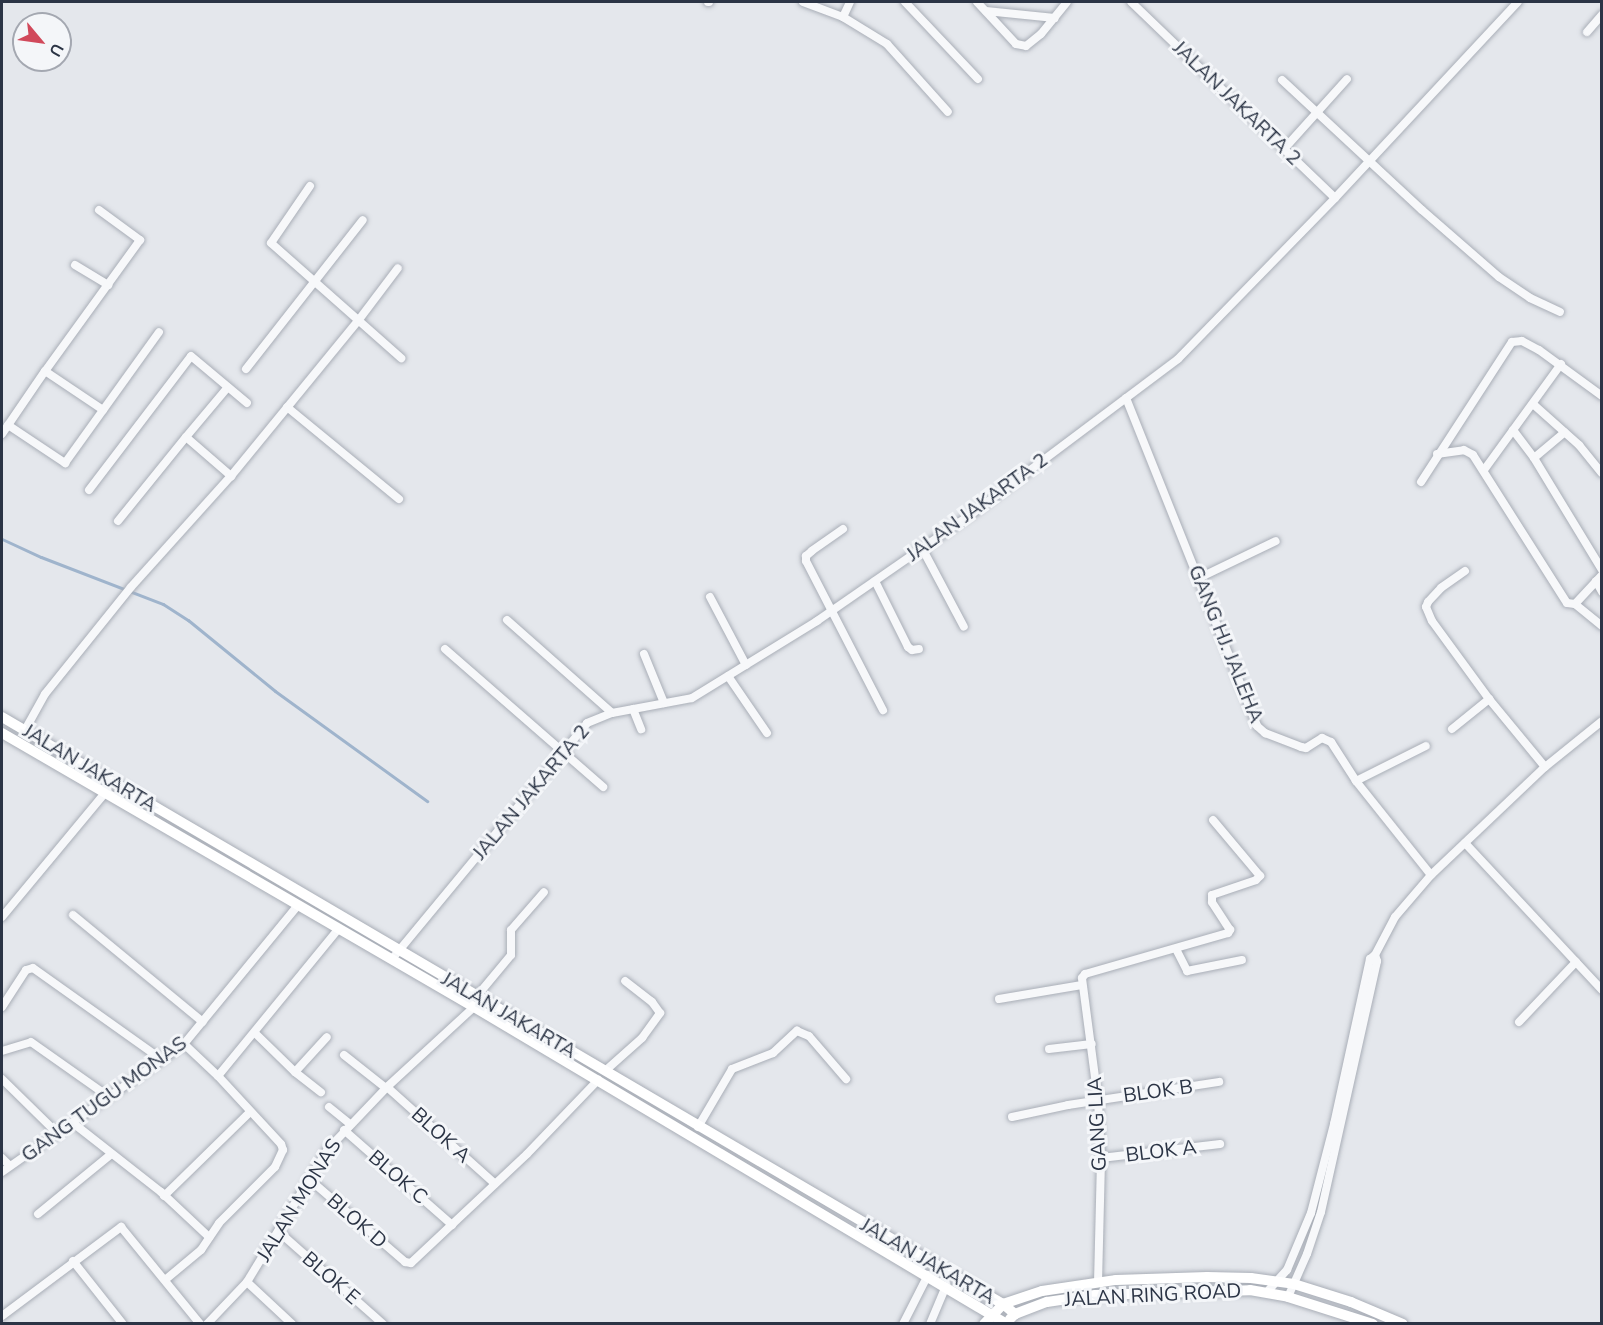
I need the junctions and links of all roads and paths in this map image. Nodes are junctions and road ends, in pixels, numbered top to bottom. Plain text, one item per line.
1 (803, 2) edge
2 (850, 2) edge
3 (905, 2) edge
4 (977, 2) edge
5 (1067, 2) edge
6 (1131, 2) edge
7 (1512, 3) edge
8 (986, 11) junction
9 (1602, 15) edge
10 (843, 17) junction
11 (1055, 18) junction
12 (1587, 32) dead end
13 (1347, 78) dead end
14 (978, 79) dead end
15 (1281, 80) dead end
16 (948, 112) dead end
17 (1317, 113) junction
18 (1284, 149) junction
19 (1370, 163) junction
20 (310, 186) dead end
21 (1335, 198) junction
22 (99, 210) dead end
23 (363, 220) dead end
24 (75, 265) dead end
25 (398, 268) dead end
26 (316, 283) junction
27 (108, 285) junction
28 (1560, 312) dead end
29 (358, 321) junction
30 (159, 332) dead end
31 (401, 358) dead end
32 (1561, 364) junction
33 (246, 369) dead end
34 (45, 371) junction
35 (228, 387) junction
36 (1602, 396) edge
37 (1126, 398) junction
38 (247, 403) dead end
39 (1533, 404) junction
40 (287, 407) junction
41 (103, 410) junction
42 (8, 425) junction
43 (1513, 430) junction
44 (1565, 432) junction
45 (2, 434) edge
46 (186, 437) junction
47 (1437, 454) junction
48 (1534, 458) junction
49 (1484, 470) junction
50 (1602, 473) edge
51 (231, 477) junction
52 (1421, 482) dead end
53 (89, 489) dead end
54 (399, 499) dead end
55 (118, 520) dead end
56 (843, 529) dead end
57 (1276, 541) dead end
58 (922, 548) junction
59 (1602, 570) edge
60 (1465, 571) dead end
61 (1199, 578) junction
62 (1599, 578) edge
63 (875, 581) junction
64 (1602, 592) edge
65 (710, 597) dead end
66 (1575, 604) junction
67 (833, 610) junction
68 (507, 620) dead end
69 (1602, 626) edge
70 (964, 627) dead end
71 (445, 649) dead end
72 (919, 649) dead end
73 (644, 654) dead end
74 (746, 665) junction
75 (728, 676) junction
76 (1490, 699) junction
77 (664, 704) junction
78 (633, 709) junction
79 (882, 710) dead end
80 (612, 713) junction
81 (2, 717) edge
82 (1602, 721) edge
83 (641, 729) dead end
84 (1452, 729) dead end
85 (25, 730) junction
86 (2, 733) edge
87 (767, 733) dead end
88 (1426, 746) dead end
89 (562, 752) junction
90 (1545, 767) junction
91 (1356, 781) junction
92 (603, 787) dead end
93 (104, 794) junction
94 (1213, 820) dead end
95 (1465, 843) junction
96 (268, 874) junction
97 (1431, 875) junction
98 (262, 885) junction
99 (544, 892) dead end
100 (298, 905) junction
101 (73, 915) dead end
102 (2, 917) edge
103 (339, 928) junction
104 (1176, 949) junction
105 (395, 955) junction
106 (1375, 955) junction
107 (1242, 960) dead end
108 (1576, 962) junction
109 (626, 981) dead end
110 (1082, 985) junction
111 (1602, 990) edge
112 (999, 999) dead end
113 (475, 1002) junction
114 (2, 1007) edge
115 (203, 1022) junction
116 (1519, 1022) dead end
117 (255, 1033) junction
118 (327, 1037) dead end
119 (184, 1044) junction
120 (1092, 1044) junction
121 (1049, 1049) dead end
122 (2, 1051) edge
123 (344, 1055) dead end
124 (161, 1059) junction
125 (295, 1072) junction
126 (601, 1075) junction
127 (218, 1076) junction
128 (2, 1079) edge
129 (846, 1079) dead end
130 (1219, 1083) dead end
131 (387, 1087) junction
132 (321, 1092) dead end
133 (109, 1097) junction
134 (1098, 1100) junction
135 (328, 1107) dead end
136 (250, 1112) junction
137 (1012, 1117) dead end
138 (73, 1123) junction
139 (347, 1127) junction
140 (693, 1128) junction
141 (58, 1134) junction
142 (1220, 1144) dead end
143 (110, 1155) junction
144 (2, 1158) edge
145 (1101, 1158) junction
146 (10, 1167) junction
147 (2, 1172) edge
148 (309, 1179) junction
149 (495, 1184) junction
150 (164, 1196) junction
151 (38, 1214) dead end
152 (452, 1225) junction
153 (279, 1232) junction
154 (209, 1237) junction
155 (911, 1258) junction
156 (73, 1261) junction
157 (928, 1275) junction
158 (1169, 1279) junction
159 (165, 1280) junction
160 (247, 1282) junction
161 (1277, 1282) junction
162 (1098, 1283) junction
163 (1294, 1284) junction
164 (946, 1286) junction
165 (1170, 1291) junction
166 (1267, 1292) junction
167 (1288, 1297) junction
168 (1003, 1304) junction
169 (992, 1313) junction
170 (1015, 1314) junction
171 (2, 1316) edge
172 (1360, 1321) edge
173 (123, 1323) edge
174 (200, 1323) edge
175 (207, 1323) edge
176 (292, 1323) edge
177 (383, 1323) edge
178 (903, 1323) edge
179 (930, 1323) edge
180 (984, 1323) edge
181 (1005, 1323) edge
182 (1373, 1323) edge
183 (1403, 1323) edge

1 - 10 street
2 - 10 street
3 - 14 street
4 - 8 street
5 - 11 street
6 - 18 street, JALAN JAKARTA 2
7 - 19 street
8 - 11 street
8 - 11 street
9 - 12 street
10 - 16 street
13 - 17 street
15 - 17 street
17 - 18 street
17 - 19 street
18 - 21 street, JALAN JAKARTA 2
19 - 21 street
19 - 28 street
20 - 26 street
21 - 37 street, JALAN JAKARTA 2
22 - 27 street
23 - 26 street
24 - 27 street
25 - 29 street
26 - 29 street
26 - 33 street
27 - 34 street
29 - 31 street
29 - 40 street
30 - 41 street
32 - 36 street
32 - 39 street
32 - 47 street
34 - 41 street
34 - 42 street
35 - 38 street
35 - 46 street
35 - 53 street
37 - 58 street, JALAN JAKARTA 2
37 - 61 street, GANG HJ. JALEHA
39 - 43 street
39 - 44 street
40 - 51 street
40 - 54 street
41 - 42 street
42 - 45 street
43 - 48 street
43 - 49 street
44 - 48 street
44 - 50 street
46 - 51 street
46 - 55 street
47 - 49 street
47 - 52 street
48 - 59 street
49 - 66 street
51 - 85 street
56 - 67 street
57 - 61 street
58 - 63 street, JALAN JAKARTA 2
58 - 70 street
60 - 76 street
61 - 91 street, GANG HJ. JALEHA
62 - 64 street
62 - 66 street
63 - 67 street, JALAN JAKARTA 2
63 - 72 street
65 - 74 street
66 - 69 street
67 - 74 street, JALAN JAKARTA 2
67 - 79 street
68 - 80 street
71 - 89 street
73 - 77 street
74 - 75 street, JALAN JAKARTA 2
75 - 77 street, JALAN JAKARTA 2
75 - 87 street
76 - 84 street
76 - 90 street
77 - 78 street, JALAN JAKARTA 2
78 - 80 street, JALAN JAKARTA 2
78 - 83 street
80 - 89 street, JALAN JAKARTA 2
81 - 85 main road, JALAN JAKARTA
82 - 90 street
85 - 96 main road, JALAN JAKARTA
86 - 93 main road, JALAN JAKARTA
88 - 91 street
89 - 92 street
89 - 105 street, JALAN JAKARTA 2
90 - 95 street
91 - 97 street, GANG HJ. JALEHA
93 - 98 main road, JALAN JAKARTA
93 - 102 street
94 - 104 street
95 - 97 street
95 - 108 street
96 - 98 main road
96 - 105 main road, JALAN JAKARTA
97 - 106 street
98 - 100 main road, JALAN JAKARTA
99 - 113 street, JALAN MONAS
100 - 103 main road, JALAN JAKARTA
100 - 115 street, GANG TUGU MONAS
101 - 115 street
103 - 105 main road, JALAN JAKARTA
103 - 117 street
104 - 107 street
104 - 110 street
105 - 113 main road, JALAN JAKARTA
106 - 161 street
106 - 163 street
108 - 111 street
108 - 116 street
109 - 126 street
110 - 112 street
110 - 120 street, GANG LIA
113 - 126 main road, JALAN JAKARTA
113 - 131 street, JALAN MONAS
114 - 124 street
115 - 119 street, GANG TUGU MONAS
117 - 125 street
117 - 127 street
118 - 125 street
119 - 124 street, GANG TUGU MONAS
119 - 127 street
120 - 121 street
120 - 134 street, GANG LIA
122 - 133 street
123 - 131 street
124 - 133 street, GANG TUGU MONAS
125 - 132 street
126 - 140 main road, JALAN JAKARTA
126 - 149 street
127 - 136 street
128 - 141 street
129 - 140 street
130 - 134 street, BLOK B
131 - 139 street, JALAN MONAS
131 - 149 street, BLOK A
133 - 138 street, GANG TUGU MONAS
134 - 137 street
134 - 145 street, GANG LIA
135 - 139 street, BLOK C
136 - 150 street
136 - 154 street
138 - 141 street, GANG TUGU MONAS
138 - 143 street
139 - 148 street, JALAN MONAS
139 - 152 street, BLOK C
140 - 155 main road, JALAN JAKARTA
141 - 146 street, GANG TUGU MONAS
142 - 145 street, BLOK A
143 - 150 street
143 - 151 street
144 - 146 street
145 - 162 street, GANG LIA
146 - 147 street, GANG TUGU MONAS
148 - 152 street, BLOK D
148 - 153 street, JALAN MONAS
149 - 152 street
150 - 154 street
153 - 160 street, JALAN MONAS
153 - 177 street, BLOK E
154 - 159 street
155 - 157 main road, JALAN JAKARTA
155 - 168 main road, JALAN JAKARTA
156 - 159 street
156 - 171 street
156 - 173 street
157 - 164 main road, JALAN JAKARTA
157 - 178 street
158 - 161 main road, JALAN RING ROAD
158 - 162 main road, JALAN RING ROAD
158 - 165 main road
159 - 174 street
160 - 175 street, JALAN MONAS
160 - 176 street
161 - 163 main road, JALAN RING ROAD
161 - 166 street
162 - 168 main road, JALAN RING ROAD
163 - 167 street
163 - 183 main road, JALAN RING ROAD
164 - 169 main road, JALAN JAKARTA
164 - 179 street
165 - 166 main road, JALAN RING ROAD
165 - 170 main road, JALAN RING ROAD
166 - 167 main road, JALAN RING ROAD
167 - 172 main road, JALAN RING ROAD
168 - 169 main road
168 - 170 main road, JALAN JAKARTA
169 - 180 main road
169 - 181 main road, JALAN JAKARTA
170 - 181 main road, JALAN RING ROAD
172 - 182 main road, JALAN RING ROAD

